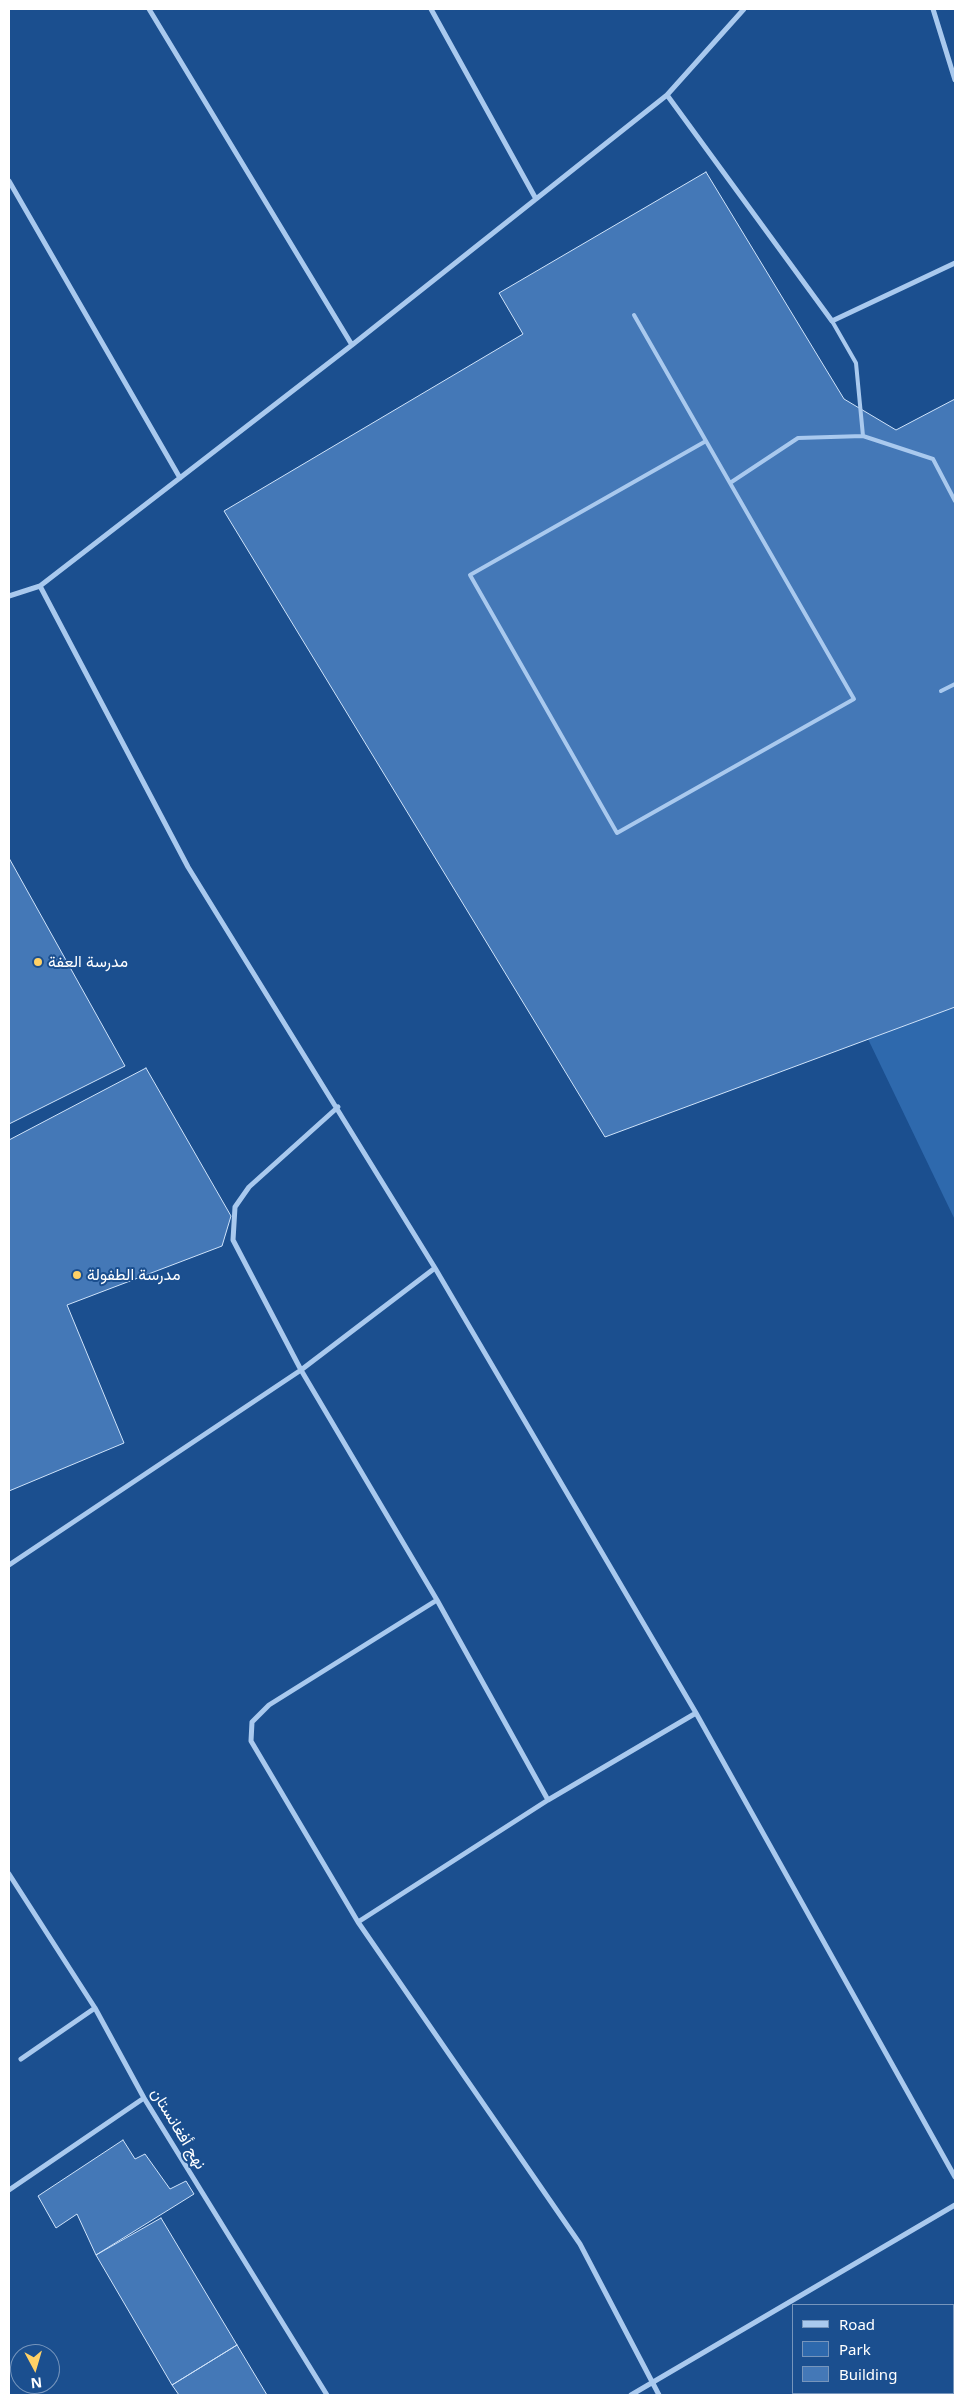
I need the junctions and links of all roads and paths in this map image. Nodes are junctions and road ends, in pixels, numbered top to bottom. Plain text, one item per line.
1 (149, 9) edge
2 (431, 9) edge
3 (744, 9) edge
4 (933, 9) edge
5 (955, 80) edge
6 (667, 95) junction
7 (9, 181) edge
8 (536, 200) junction
9 (955, 263) edge
10 (634, 315) dead end
11 (832, 321) junction
12 (352, 345) junction
13 (863, 436) junction
14 (706, 441) junction
15 (180, 478) junction
16 (730, 483) junction
17 (955, 501) edge
18 (40, 586) junction
19 (9, 596) edge
20 (955, 684) edge
21 (941, 691) dead end
22 (338, 1107) junction
23 (436, 1268) junction
24 (302, 1370) junction
25 (9, 1564) edge
26 (437, 1600) junction
27 (696, 1713) junction
28 (548, 1800) junction
29 (9, 1874) edge
30 (358, 1922) junction
31 (94, 2008) junction
32 (21, 2059) dead end
33 (144, 2098) junction
34 (955, 2177) edge
35 (9, 2190) edge
36 (955, 2205) edge
37 (652, 2383) junction
38 (327, 2395) edge
39 (631, 2395) edge
40 (659, 2395) edge

1 - 12 street
2 - 8 street
3 - 6 street
4 - 5 street
6 - 8 street
6 - 11 street
7 - 15 street
8 - 12 street
9 - 11 street
10 - 14 lane
11 - 13 lane
12 - 15 street
13 - 16 lane
13 - 17 lane
14 - 16 lane
14 - 16 lane
15 - 18 street
18 - 19 street
18 - 22 street
20 - 21 lane
22 - 23 street
22 - 24 street
23 - 24 street
23 - 27 street
24 - 25 street
24 - 26 street
26 - 28 street
26 - 30 street
27 - 28 street
27 - 34 street
28 - 30 street
29 - 31 street, نهج أفغانستان
30 - 37 street
31 - 32 street
31 - 33 street, نهج أفغانستان
33 - 35 street
33 - 38 street, نهج أفغانستان
36 - 37 street
37 - 39 street
37 - 40 street

